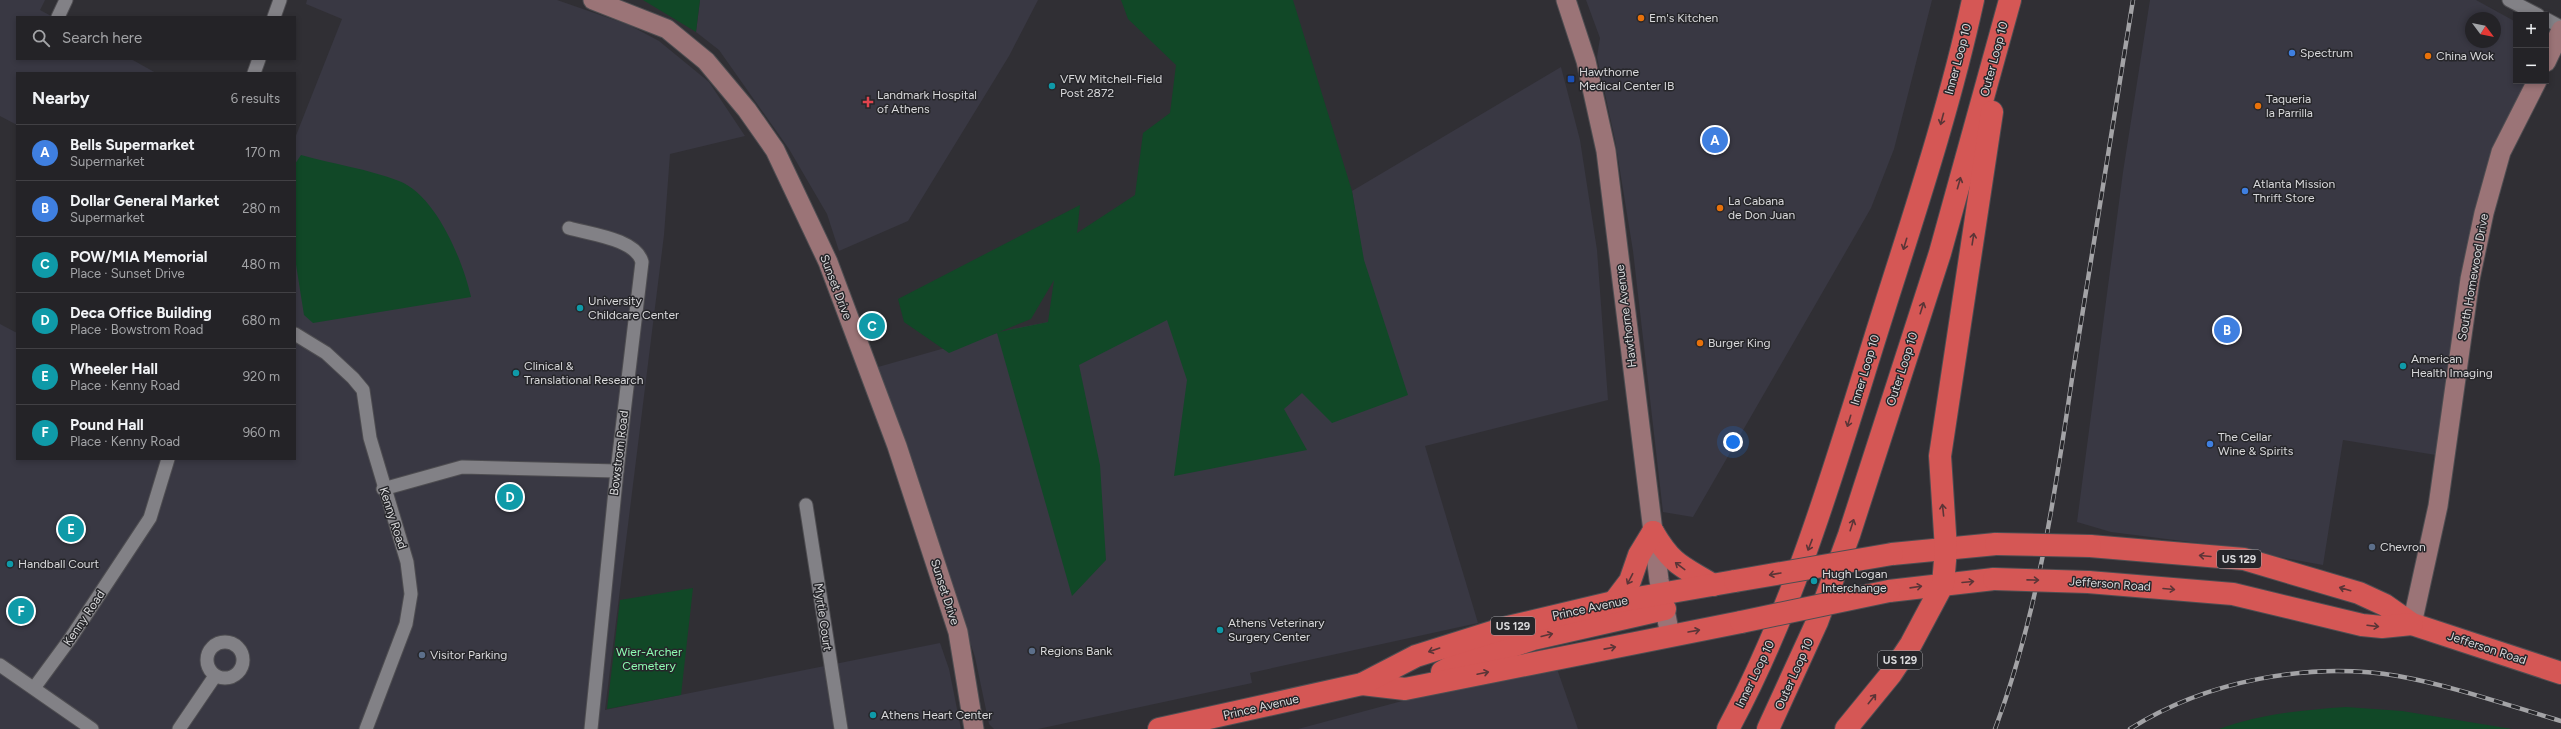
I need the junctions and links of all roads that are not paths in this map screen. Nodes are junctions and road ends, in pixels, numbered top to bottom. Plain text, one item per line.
1 (66, 0) edge
2 (280, 0) edge
3 (593, 0) edge
4 (1566, 0) edge
5 (1973, 0) edge
6 (2509, 0) edge
7 (2009, 5) edge
8 (2532, 12) edge
9 (58, 16) edge
10 (274, 16) edge
11 (2549, 21) edge
12 (2561, 27) edge
13 (2561, 30) edge
14 (2549, 56) edge
15 (259, 60) edge
16 (254, 72) edge
17 (2535, 84) edge
18 (569, 228) dead end
19 (296, 335) edge
20 (168, 460) edge
21 (617, 471) junction
22 (384, 489) junction
23 (806, 505) dead end
24 (1653, 532) junction
25 (1946, 549) junction
26 (1828, 564) joint
27 (1943, 584) junction
28 (1713, 585) junction
29 (1614, 602) junction
30 (1663, 602) junction
31 (1805, 608) joint
32 (2412, 624) junction
33 (1670, 635) junction
34 (0, 665) edge
35 (2561, 672) edge
36 (215, 676) dead end
37 (1362, 684) junction
38 (1420, 686) junction
39 (34, 688) junction
40 (92, 729) edge
41 (179, 729) edge
42 (366, 729) edge
43 (591, 729) edge
44 (841, 729) edge
45 (974, 729) edge
46 (1159, 729) edge
47 (1728, 729) edge
48 (1768, 729) edge
49 (1846, 729) edge

1 - 9 street
2 - 10 street
3 - 45 street, Sunset Drive
4 - 24 street, Hawthorne Avenue
5 -> 47 highway, Inner Loop 10
6 - 8 street
25 -> 7 highway
48 -> 7 highway, Outer Loop 10
11 - 12 street
13 - 14 street
15 - 16 street
17 - 32 street, South Homewood Drive
18 - 21 street, Bowstrom Road
19 - 22 street, Kenny Road
20 - 39 street, Kenny Road
21 - 22 street
21 - 43 street, Bowstrom Road
22 - 42 street, Kenny Road
23 - 44 street, Myrtle Court
28 -> 24 highway
24 -> 29 highway
24 - 30 street, Hawthorne Avenue
25 - 26 highway, Jefferson Road / US 129, bridge
25 - 27 highway
32 -> 25 highway, Jefferson Road / US 129, bridge
26 -> 28 highway, Prince Avenue / US 129, bridge
31 -> 27 highway, Jefferson Road, bridge
27 -> 32 highway, Jefferson Road / US 129, bridge
49 -> 27 highway, US 129
28 - 30 highway, Prince Avenue / US 129
29 - 30 highway, Prince Avenue / US 129
29 -> 37 highway, Prince Avenue / US 129
30 - 33 street, Hawthorne Avenue
38 -> 30 highway
33 -> 31 highway, Prince Avenue, bridge
32 - 35 highway, Jefferson Road / US 129
38 -> 33 highway, Prince Avenue
34 - 39 street
36 - 41 street
37 - 38 highway, Prince Avenue
37 - 46 highway, Prince Avenue / US 129
39 - 40 street

